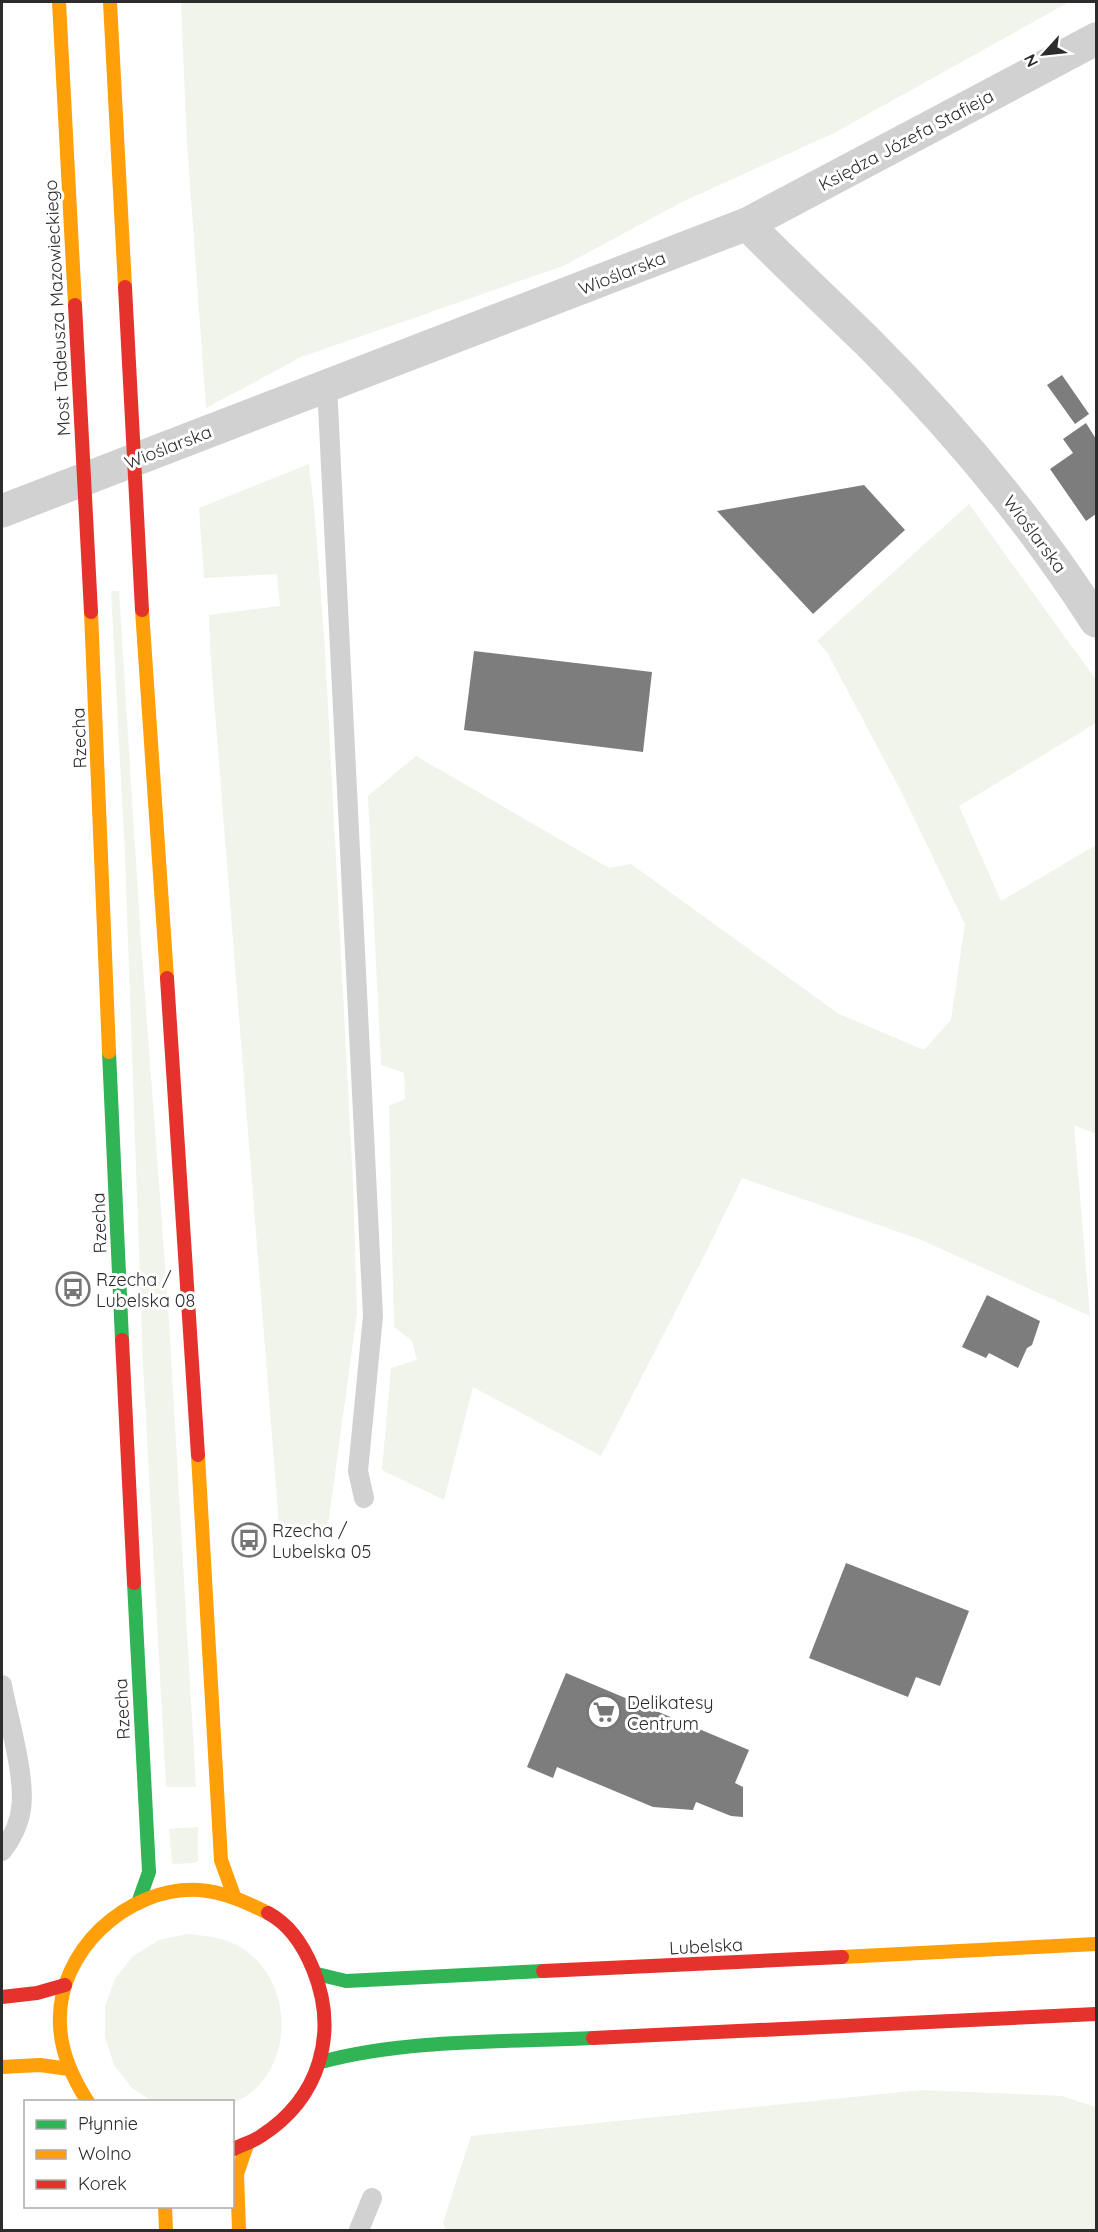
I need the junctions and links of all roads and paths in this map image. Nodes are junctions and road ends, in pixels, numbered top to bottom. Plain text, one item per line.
1 (59, 2) edge
2 (110, 2) edge
3 (1096, 39) edge
4 (747, 224) junction
5 (327, 385) junction
6 (2, 511) edge
7 (91, 612) joint
8 (1096, 621) edge
9 (364, 1498) dead end
10 (2, 1685) edge
11 (2, 1851) edge
12 (234, 1896) junction
13 (138, 1903) junction
14 (1096, 1944) edge
15 (317, 1974) junction
16 (65, 1985) junction
17 (2, 1997) edge
18 (1096, 2014) edge
19 (321, 2062) junction
20 (2, 2067) edge
21 (69, 2069) junction
22 (87, 2100) edge
23 (247, 2145) junction
24 (234, 2149) edge
25 (372, 2198) dead end
26 (165, 2208) edge
27 (166, 2230) edge
28 (239, 2230) edge
29 (359, 2230) edge

1 - 7 main road, Most Tadeusza Mazowieckiego, bridge
2 - 12 main road, bridge
3 - 4 street, Księdza Józefa Stafieja
4 - 5 street, Wioślarska
4 - 8 street, Wioślarska
5 - 6 street, Wioślarska
5 - 9 lane
7 - 13 main road, Rzecha
10 - 11 lane
12 - 13 main road
12 - 15 main road
13 - 16 main road
14 - 15 main road, Lubelska
15 - 19 main road
16 - 17 main road
16 - 21 main road
18 - 19 main road
19 - 23 main road
20 - 21 main road
21 - 22 main road
23 - 24 main road
23 - 28 main road
25 - 29 lane
26 - 27 main road

